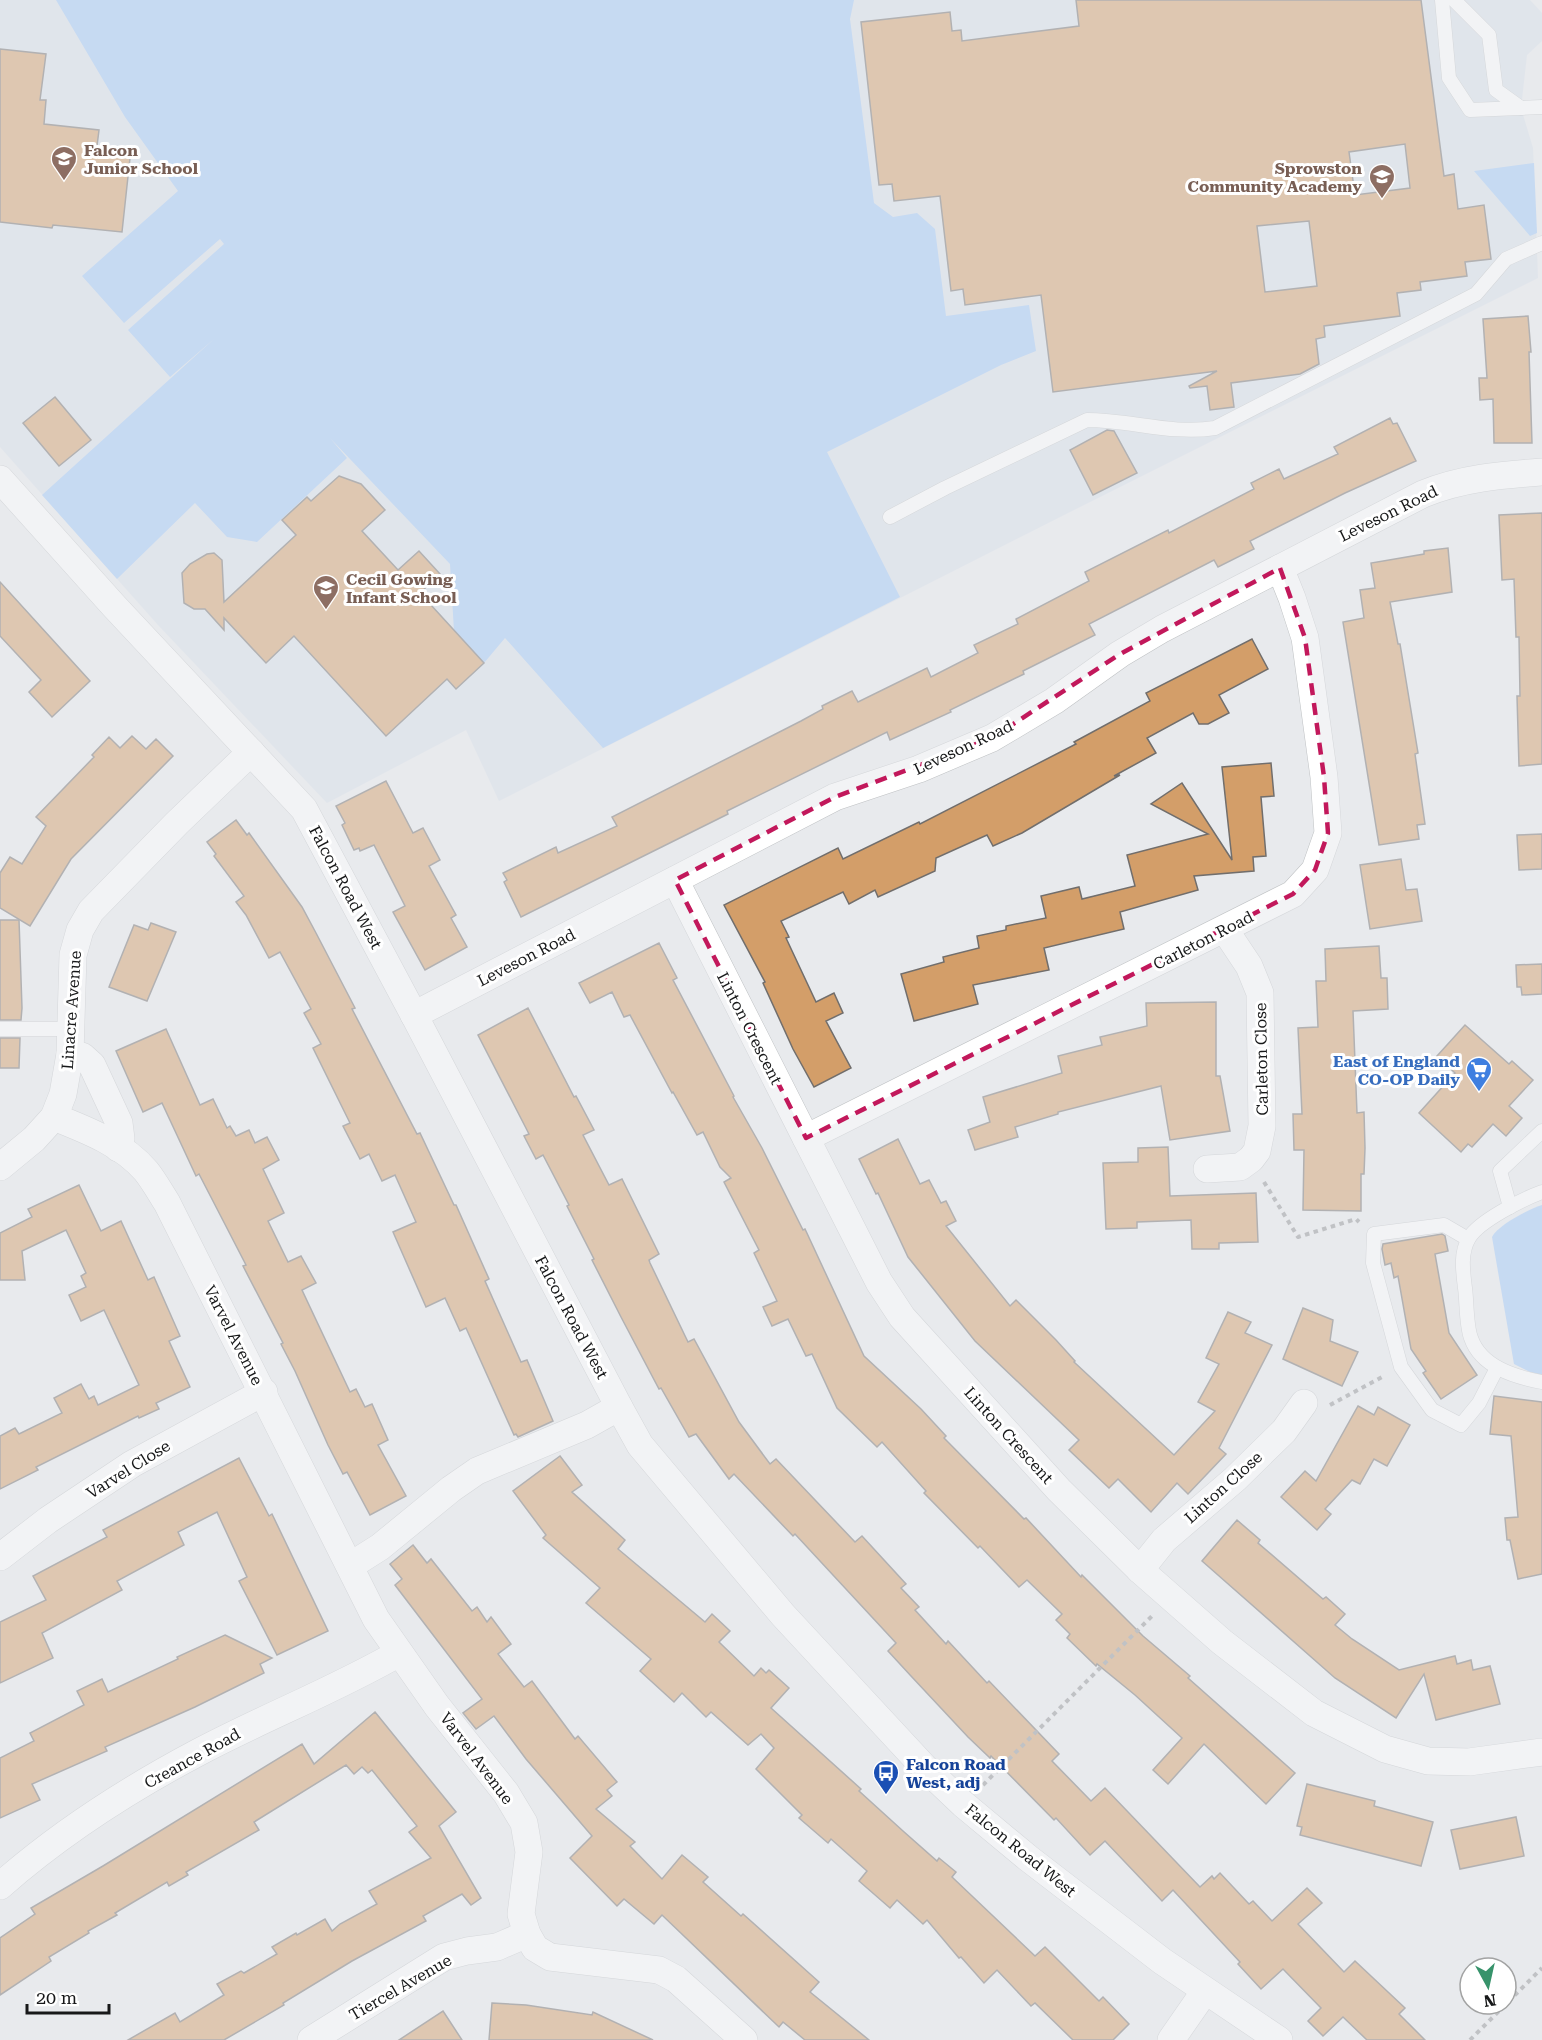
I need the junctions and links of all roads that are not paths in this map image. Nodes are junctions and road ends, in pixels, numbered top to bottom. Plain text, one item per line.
1 (1442, 0) edge
2 (1454, 0) edge
3 (1542, 107) edge
4 (1521, 108) junction
5 (1542, 243) edge
6 (1542, 472) edge
7 (0, 479) edge
8 (890, 517) dead end
9 (1280, 567) junction
10 (251, 752) junction
11 (675, 880) junction
12 (1225, 930) junction
13 (414, 1015) junction
14 (0, 1029) edge
15 (70, 1041) junction
16 (54, 1118) junction
17 (1542, 1131) edge
18 (806, 1138) junction
19 (118, 1148) junction
20 (0, 1167) edge
21 (1207, 1169) dead end
22 (1542, 1192) edge
23 (1510, 1207) junction
24 (1468, 1239) junction
25 (1497, 1368) junction
26 (1542, 1382) edge
27 (264, 1392) junction
28 (1304, 1403) road end
29 (619, 1407) junction
30 (0, 1557) edge
31 (350, 1566) junction
32 (1140, 1570) junction
33 (399, 1653) junction
34 (1542, 1752) edge
35 (0, 1887) edge
36 (527, 1934) junction
37 (1205, 1991) junction
38 (311, 2040) edge
39 (744, 2040) edge
40 (1171, 2040) edge
41 (1279, 2040) edge

1 - 4 lane
2 - 4 lane
3 - 4 lane
5 - 8 lane
6 - 9 street, Leveson Road
7 - 10 street, Falcon Road West
9 - 11 street, Leveson Road
9 - 12 street, Carleton Road
10 - 13 street, Falcon Road West
10 - 15 street, Linacre Avenue
11 - 13 street, Leveson Road
11 - 18 street, Linton Crescent
12 - 18 street, Carleton Road
12 - 21 street, Carleton Close
13 - 29 street, Falcon Road West
14 - 15 lane
15 - 16 street, Linacre Avenue
15 - 19 street
16 - 19 street, Varvel Avenue
16 - 20 street, Linacre Avenue
17 - 23 lane
18 - 32 street, Linton Crescent
19 - 27 street, Varvel Avenue
22 - 23 lane
23 - 24 lane
24 - 25 lane
24 - 25 lane
25 - 26 lane
27 - 30 street, Varvel Close
27 - 31 street, Varvel Avenue
28 - 32 street, Linton Close
29 - 31 street
29 - 37 street, Falcon Road West
31 - 33 street, Varvel Avenue
32 - 34 street, Linton Crescent
33 - 35 street, Creance Road
33 - 36 street, Varvel Avenue
36 - 38 street, Tiercel Avenue
36 - 39 street
37 - 40 street
37 - 41 street, Falcon Road West

